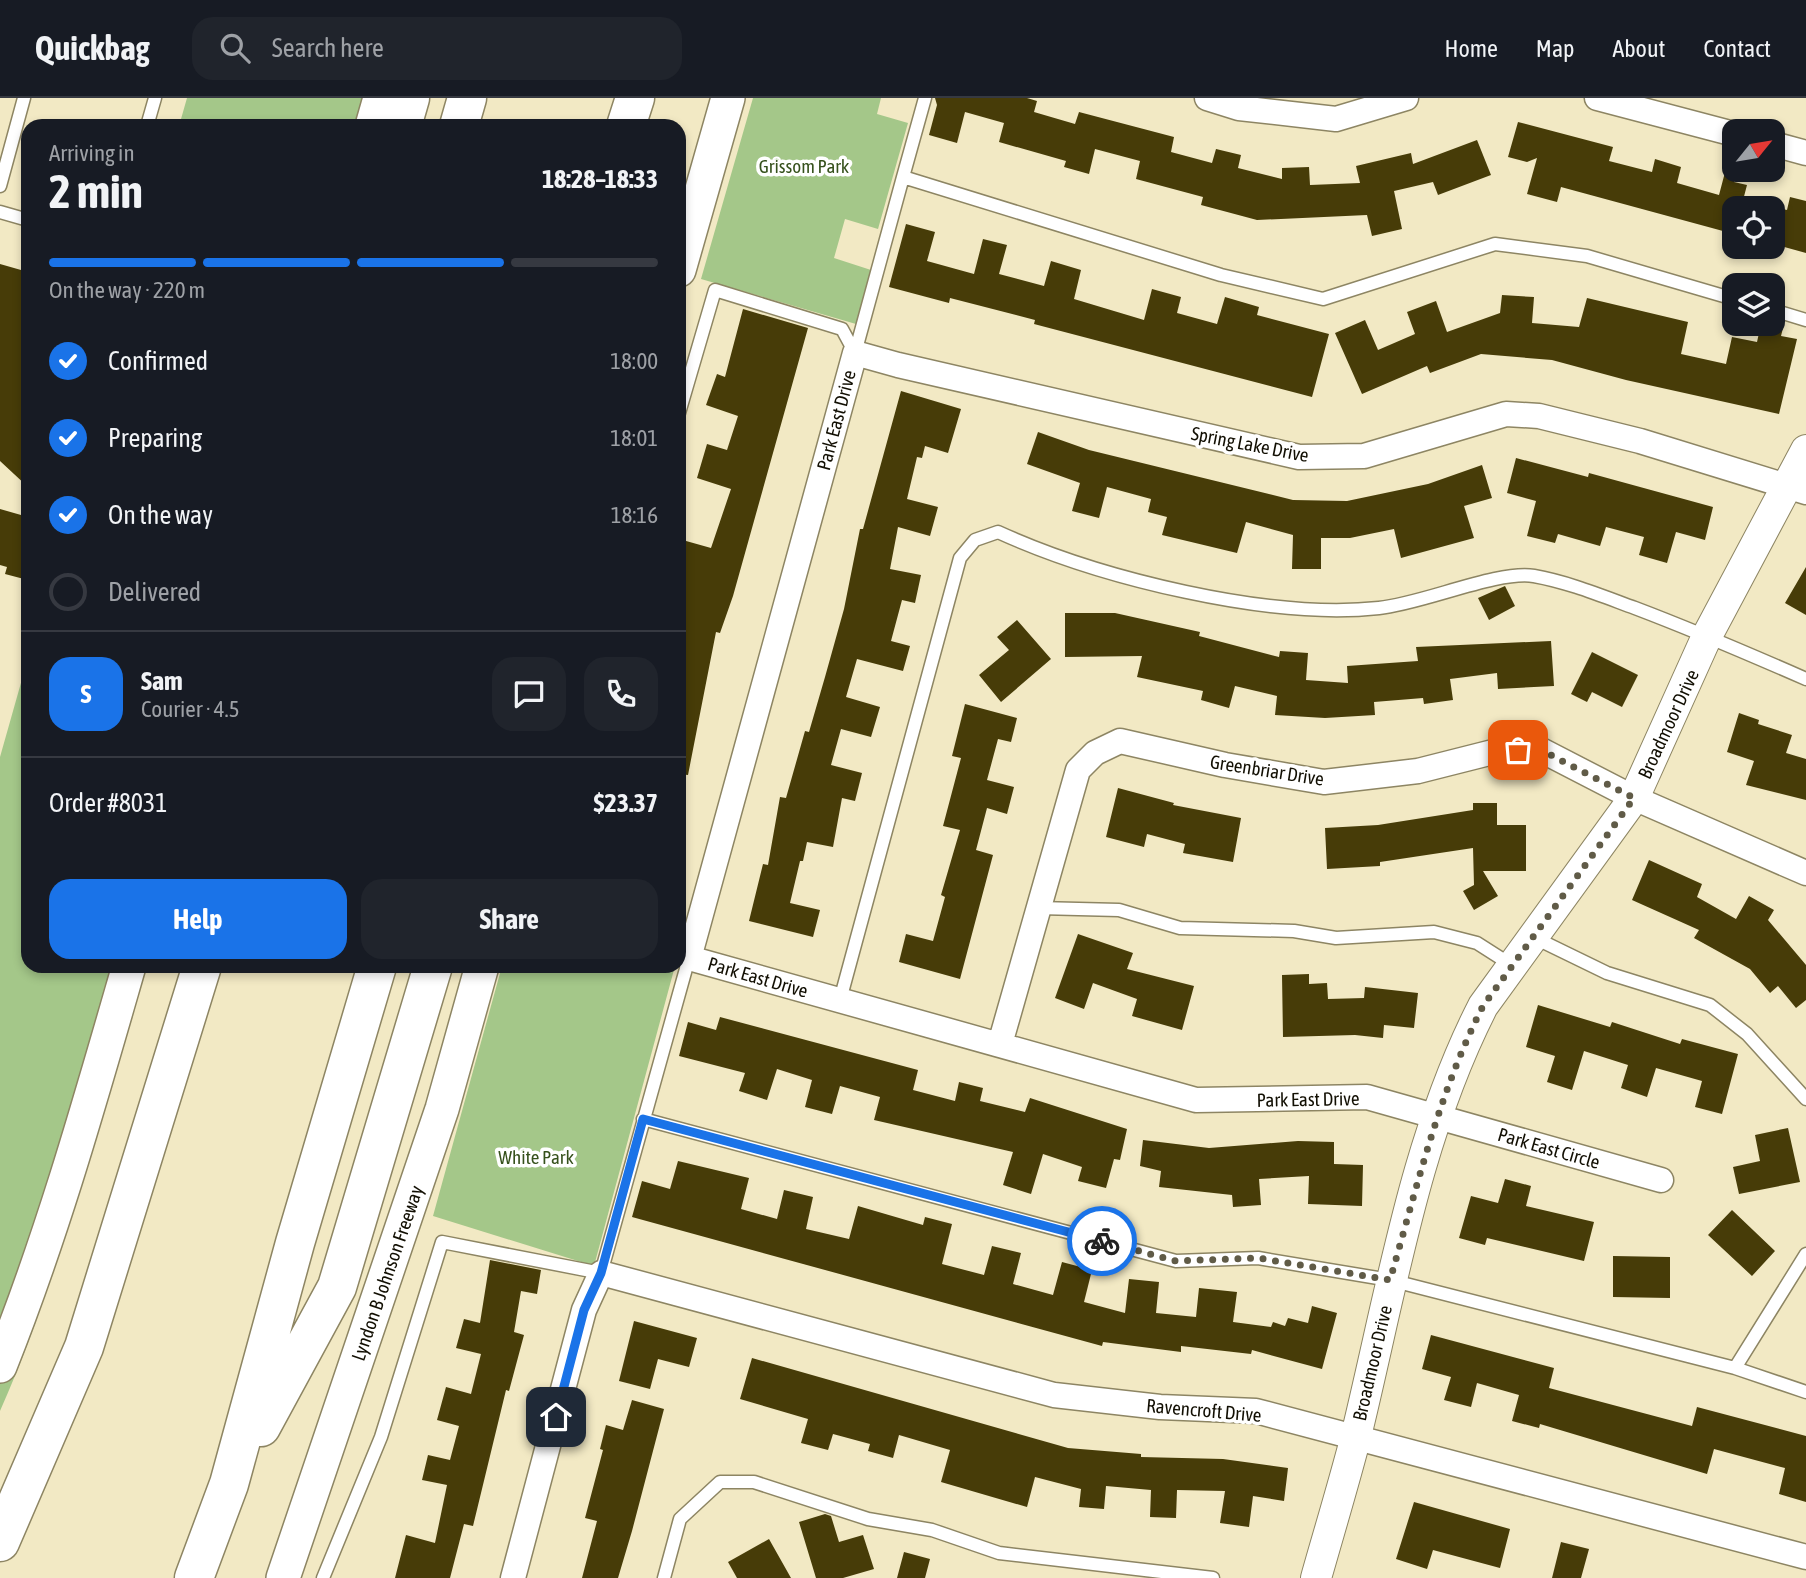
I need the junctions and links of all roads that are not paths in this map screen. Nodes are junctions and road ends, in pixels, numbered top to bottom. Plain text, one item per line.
1 (24, 98) edge
2 (155, 98) edge
3 (380, 98) edge
4 (410, 98) edge
5 (467, 98) edge
6 (635, 98) edge
7 (728, 98) edge
8 (925, 98) edge
9 (1207, 98) edge
10 (1406, 98) edge
11 (1597, 98) edge
12 (149, 119) edge
13 (374, 119) edge
14 (404, 119) edge
15 (461, 119) edge
16 (628, 119) edge
17 (1722, 131) edge
18 (1785, 147) edge
19 (1806, 153) edge
20 (903, 177) junction
21 (0, 186) edge
22 (0, 212) edge
23 (21, 218) edge
24 (686, 245) edge
25 (1722, 295) edge
26 (1785, 314) edge
27 (1806, 320) edge
28 (855, 353) junction
29 (686, 389) edge
30 (1806, 450) edge
31 (1797, 489) edge
32 (1707, 636) junction
33 (1806, 679) edge
34 (1634, 798) junction
35 (1806, 873) edge
36 (1038, 908) junction
37 (1533, 937) junction
38 (686, 950) edge
39 (686, 958) edge
40 (1513, 967) junction
41 (127, 973) edge
42 (200, 973) edge
43 (375, 973) edge
44 (431, 973) edge
45 (480, 973) edge
46 (680, 973) edge
47 (840, 1000) junction
48 (1000, 1044) junction
49 (1806, 1099) edge
50 (1437, 1116) junction
51 (643, 1119) junction
52 (1661, 1180) dead end
53 (1806, 1254) edge
54 (601, 1273) junction
55 (1390, 1280) junction
56 (0, 1366) edge
57 (1735, 1368) junction
58 (1806, 1392) edge
59 (1355, 1439) junction
60 (229, 1484) junction
61 (0, 1542) edge
62 (1806, 1557) edge
63 (194, 1578) edge
64 (284, 1578) edge
65 (323, 1578) edge
66 (513, 1578) edge
67 (664, 1578) edge
68 (1213, 1578) edge
69 (1316, 1578) edge

1 - 21 lane
2 - 12 lane
3 - 13 main road
4 - 14 highway
5 - 15 highway
6 - 16 highway
7 - 24 main road
8 - 20 lane
9 - 10 street
11 - 17 street
18 - 19 street
20 - 25 lane
20 - 28 lane
22 - 23 lane
26 - 27 lane
28 - 29 lane
28 - 31 street, Spring Lake Drive
28 - 38 street, Park East Drive
30 - 31 street, Broadmoor Drive
31 - 32 street, Broadmoor Drive
32 - 33 lane
32 - 34 street, Broadmoor Drive
32 - 47 lane
34 - 35 street, Greenbriar Drive
34 - 36 street, Greenbriar Drive
34 - 37 street, Broadmoor Drive
36 - 40 lane
36 - 48 street, Greenbriar Drive
37 - 40 street, Broadmoor Drive
37 - 49 lane
39 - 47 street, Park East Drive
40 - 50 street, Broadmoor Drive
41 - 56 main road
42 - 61 highway
43 - 60 highway
44 - 60 highway
45 - 64 main road, Lyndon B Johnson Freeway
46 - 51 lane
47 - 48 street, Park East Drive
48 - 50 street, Park East Drive
50 - 52 street, Park East Circle
50 - 55 street, Broadmoor Drive
51 - 54 lane
51 - 55 lane
53 - 57 lane
54 - 59 street, Ravencroft Drive
54 - 65 lane
54 - 66 street
55 - 57 lane
55 - 59 street, Broadmoor Drive
57 - 58 lane
59 - 62 street, Ravencroft Drive
59 - 69 street, Broadmoor Drive
60 - 63 highway
67 - 68 lane

